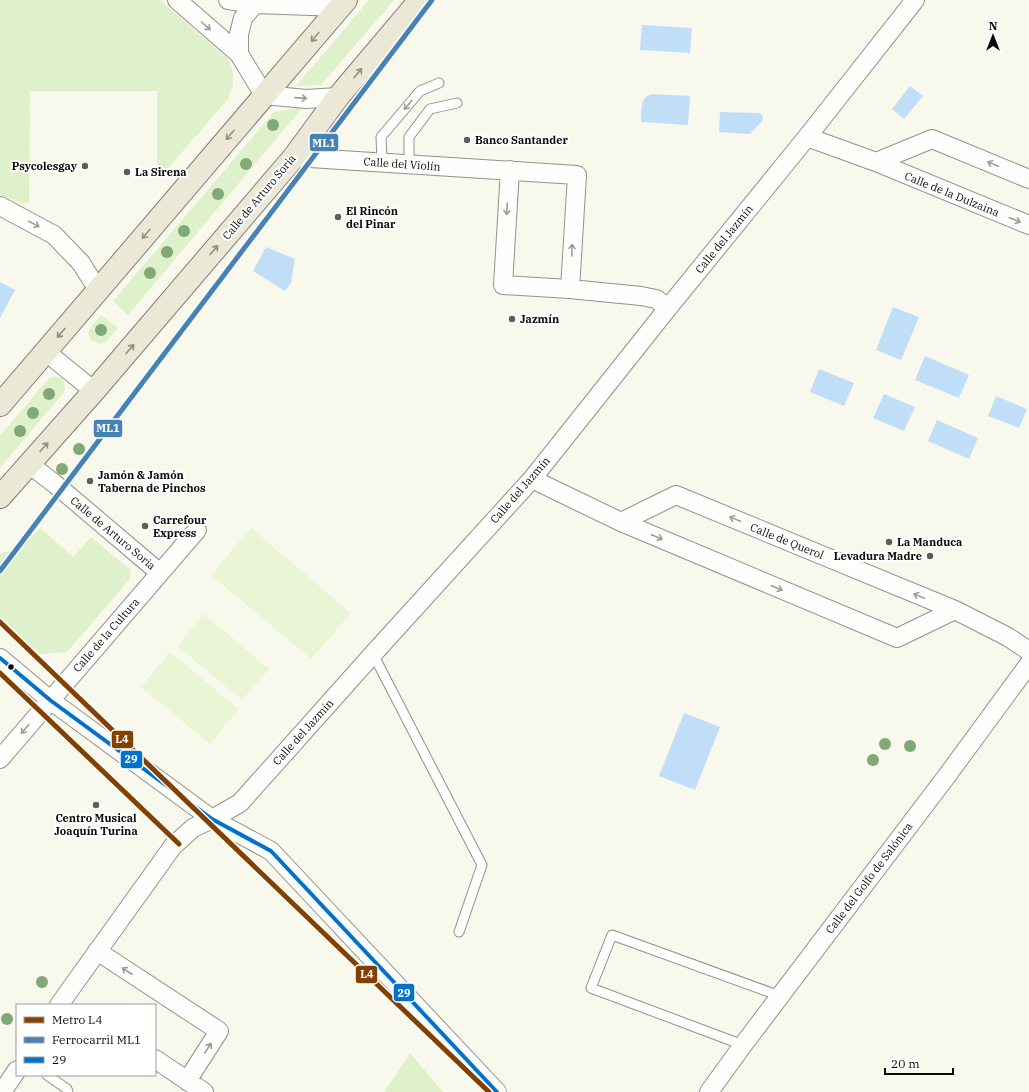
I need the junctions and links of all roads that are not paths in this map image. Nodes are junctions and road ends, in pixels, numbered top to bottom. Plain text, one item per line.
1 (177, 0) edge
2 (228, 0) edge
3 (420, 0) edge
4 (915, 0) edge
5 (255, 4) junction
6 (343, 4) edge
7 (239, 54) junction
8 (439, 84) dead end
9 (264, 95) junction
10 (338, 97) junction
11 (457, 103) dead end
12 (808, 137) junction
13 (294, 157) junction
14 (876, 162) junction
15 (382, 163) junction
16 (409, 164) junction
17 (510, 170) junction
18 (1029, 178) edge
19 (0, 206) edge
20 (1029, 226) edge
21 (570, 288) junction
22 (98, 290) junction
23 (668, 308) junction
24 (45, 352) junction
25 (94, 391) junction
26 (0, 405) edge
27 (29, 464) junction
28 (532, 479) junction
29 (0, 497) edge
30 (621, 522) junction
31 (197, 530) dead end
32 (160, 573) junction
33 (956, 610) junction
34 (1029, 650) edge
35 (373, 654) junction
36 (0, 658) edge
37 (1029, 664) edge
38 (50, 700) junction
39 (0, 759) edge
40 (212, 819) junction
41 (459, 932) dead end
42 (96, 951) junction
43 (780, 996) junction
44 (65, 1003) edge
45 (743, 1044) junction
46 (156, 1060) edge
47 (16, 1071) edge
48 (48, 1076) edge
49 (187, 1080) junction
50 (2, 1092) edge
51 (68, 1092) edge
52 (204, 1092) edge
53 (497, 1092) edge
54 (709, 1092) edge

1 -> 7 street
2 - 5 street
10 -> 3 main road, Calle de Arturo Soria
4 - 12 street, Calle del Jazmín
5 - 6 street
5 - 7 street
6 -> 9 main road
7 - 9 street
8 -> 15 lane
9 -> 10 street
9 -> 22 main road
10 - 13 main road, Calle de Arturo Soria
11 - 16 lane
12 - 14 street, Calle de la Dulzaina
12 - 23 street, Calle del Jazmín
13 - 15 street, Calle del Violín
25 -> 13 main road, Calle de Arturo Soria
18 -> 14 street
14 -> 20 street, Calle de la Dulzaina
15 - 16 street, Calle del Violín
16 - 17 street, Calle del Violín
21 -> 17 street, Calle del Violín
17 -> 21 street
19 -> 22 street
21 - 23 street
22 -> 24 main road
23 - 28 street, Calle del Jazmín
24 - 25 street
24 - 26 main road
27 -> 25 main road, Calle de Arturo Soria
27 - 29 main road, Calle de Arturo Soria
27 - 32 street, Calle de Arturo Soria
28 - 30 street
28 - 35 street, Calle del Jazmín
33 -> 30 street, Calle de Querol
30 -> 33 street
31 - 32 street, Calle de la Cultura
32 - 38 street, Calle de la Cultura
33 - 34 street, Calle de Querol
35 - 40 street, Calle del Jazmín
35 - 41 lane
36 - 38 street
37 - 43 street, Calle del Golfo de Salónica
38 -> 39 street, Calle de la Cultura
38 - 40 street
40 - 42 street, Calle del Jazmín
40 - 53 street
42 - 44 street, Calle del Jazmín
49 -> 42 street
43 - 45 street, Calle del Golfo de Salónica
43 - 45 lane
45 - 54 street, Calle del Golfo de Salónica
46 - 49 street
47 - 50 street
48 - 51 lane
49 - 52 street

